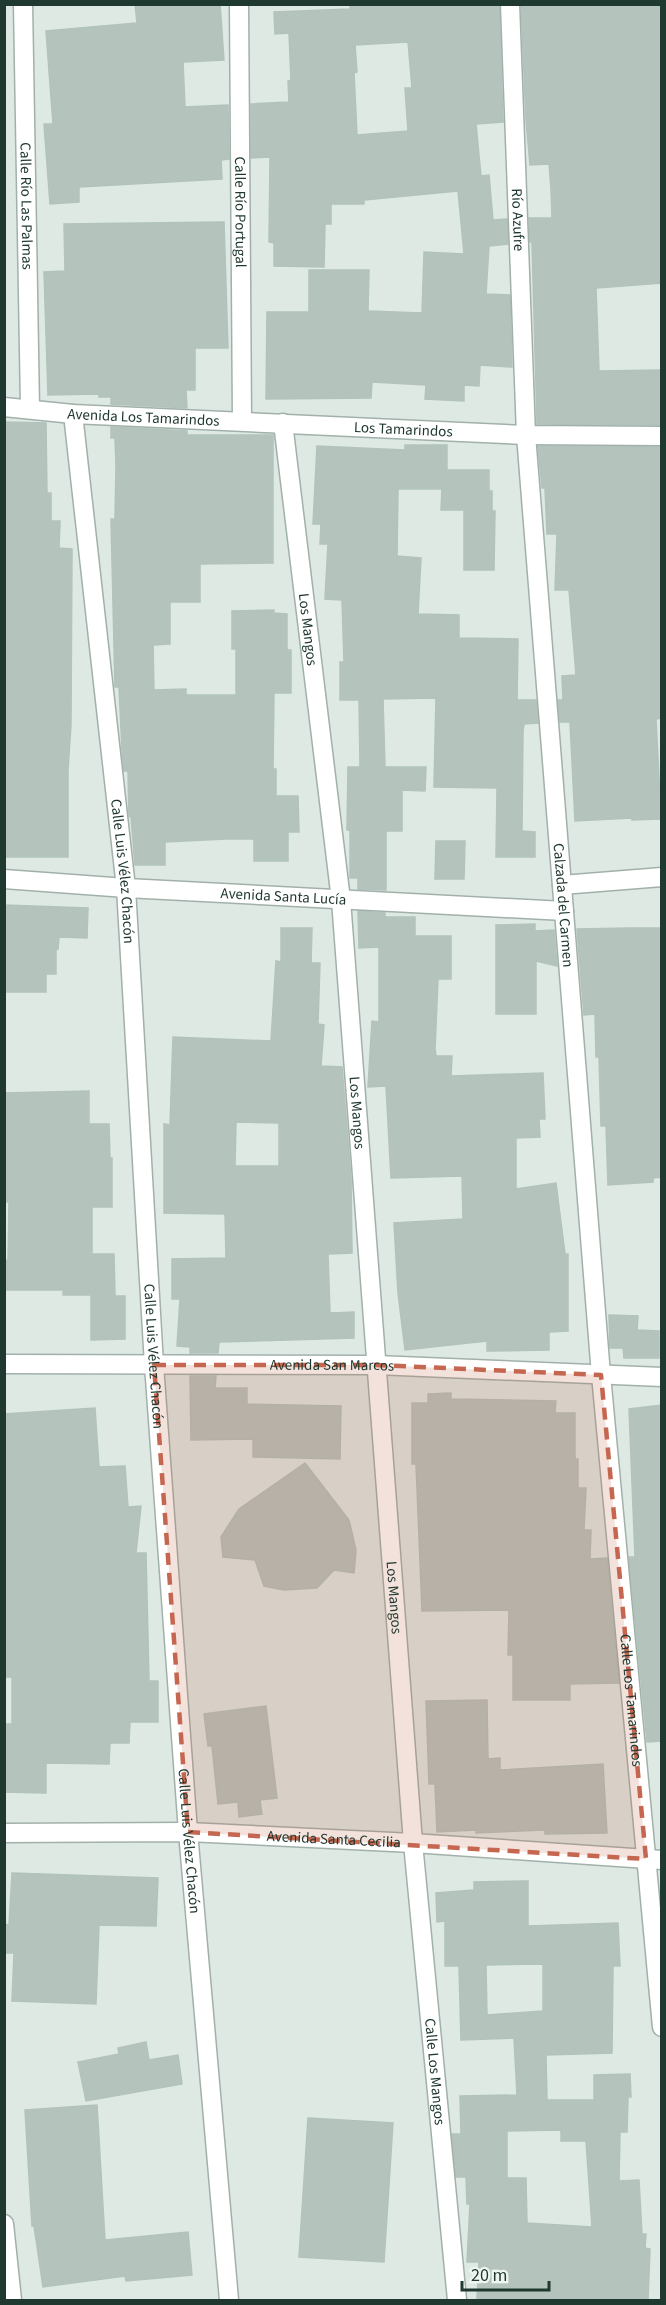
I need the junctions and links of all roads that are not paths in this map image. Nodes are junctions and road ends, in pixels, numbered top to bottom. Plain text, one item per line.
1 (23, 4) edge
2 (239, 4) edge
3 (510, 4) edge
4 (4, 407) edge
5 (30, 408) junction
6 (73, 414) junction
7 (242, 420) junction
8 (283, 423) junction
9 (526, 435) junction
10 (662, 436) edge
11 (662, 877) edge
12 (4, 879) edge
13 (562, 885) junction
14 (126, 888) junction
15 (341, 900) junction
16 (564, 911) junction
17 (4, 1364) edge
18 (154, 1365) junction
19 (376, 1365) junction
20 (601, 1374) junction
21 (662, 1377) edge
22 (188, 1832) junction
23 (4, 1833) edge
24 (413, 1843) junction
25 (654, 1860) edge
26 (662, 2028) edge
27 (4, 2224) edge
28 (12, 2301) edge
29 (229, 2301) edge
30 (457, 2301) edge

1 - 5 street, Calle Río Las Palmas
2 - 7 street, Calle Río Portugal
3 - 9 street, Río Azufre
4 - 5 street, Avenida Los Tamarindos
5 - 6 street, Avenida Los Tamarindos
6 - 7 street, Avenida Los Tamarindos
6 - 14 street, Calle Luis Vélez Chacón
7 - 8 street, Avenida Los Tamarindos
8 - 9 street, Los Tamarindos
8 - 15 street, Los Mangos
9 - 10 street, Los Tamarindos
9 - 13 street, Calzada del Carmen
11 - 13 street
12 - 14 street, Avenida Santa Lucía
13 - 16 street, Calzada del Carmen
14 - 15 street, Avenida Santa Lucía
14 - 18 street, Calle Luis Vélez Chacón
15 - 16 street, Avenida Santa Lucía
15 - 19 street, Los Mangos
16 - 20 street, Calzada del Carmen
17 - 18 street, Avenida San Marcos
18 - 19 street, Avenida San Marcos
18 - 22 street, Calle Luis Vélez Chacón
19 - 20 street, Avenida San Marcos
19 - 24 street, Los Mangos
20 - 21 street, Avenida San Marcos
20 - 25 street, Calle Los Tamarindos
22 - 23 street, Avenida Santa Cecilia
22 - 24 street, Avenida Santa Cecilia
22 - 29 street, Calle Luis Vélez Chacón
24 - 25 street, Avenida Santa Cecilia
24 - 30 street, Calle Los Mangos
25 - 26 street, Calle Los Tamarindos
27 - 28 street

